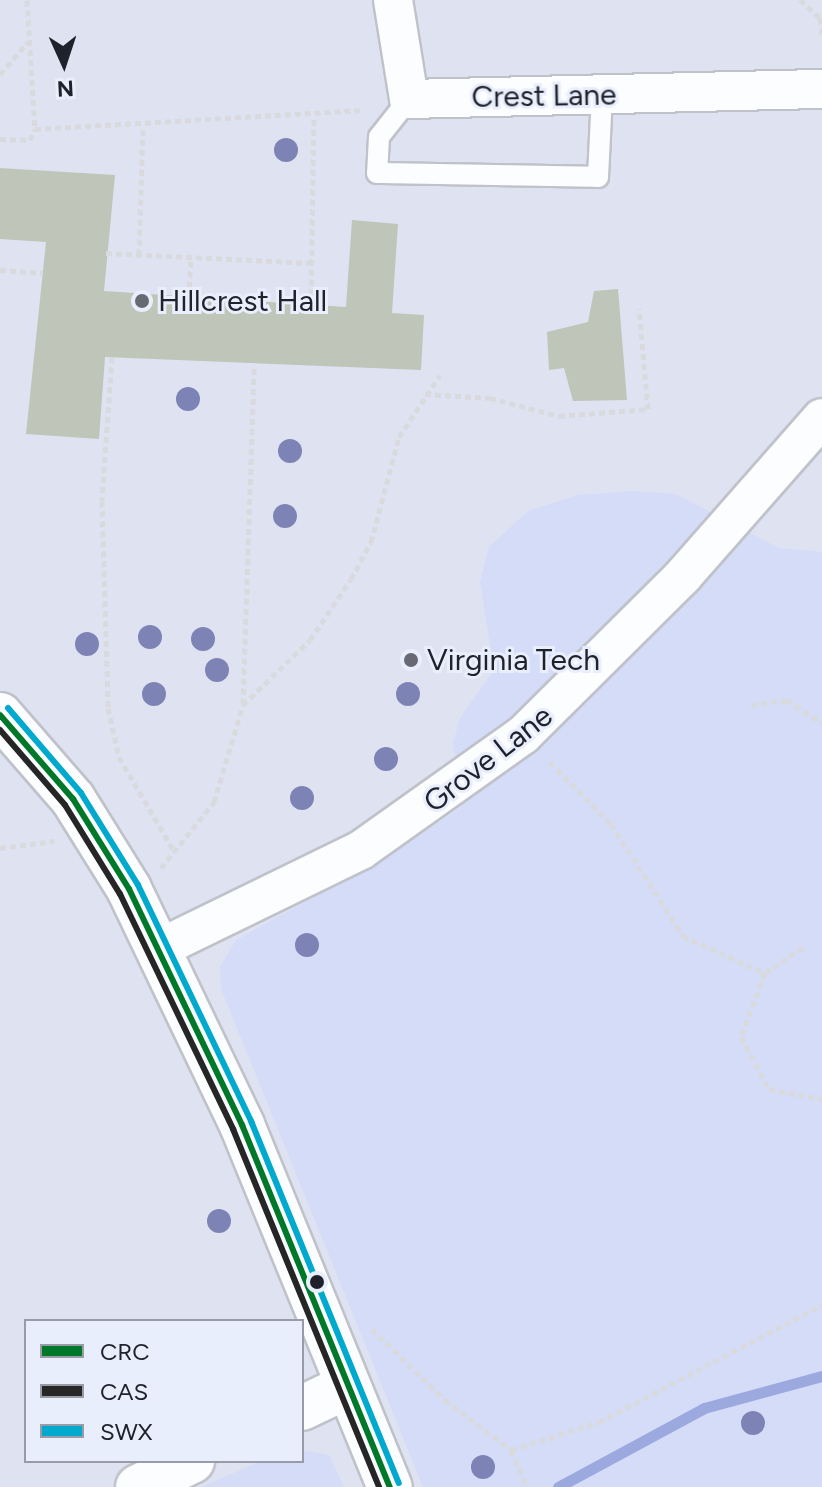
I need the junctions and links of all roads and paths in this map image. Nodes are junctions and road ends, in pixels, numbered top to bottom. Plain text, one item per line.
1 (27, 0) edge
2 (393, 0) edge
3 (800, 0) edge
4 (822, 35) edge
5 (30, 40) junction
6 (0, 74) edge
7 (822, 89) edge
8 (780, 90) junction
9 (602, 94) junction
10 (409, 99) junction
11 (822, 101) edge
12 (366, 107) dead end
13 (314, 118) junction
14 (143, 126) junction
15 (35, 129) junction
16 (0, 139) edge
17 (106, 253) dead end
18 (139, 255) junction
19 (191, 257) junction
20 (311, 263) junction
21 (0, 270) edge
22 (43, 273) dead end
23 (189, 297) dead end
24 (311, 305) dead end
25 (639, 308) dead end
26 (112, 357) dead end
27 (254, 367) dead end
28 (440, 375) dead end
29 (424, 394) junction
30 (822, 418) edge
31 (243, 705) junction
32 (751, 705) dead end
33 (0, 715) edge
34 (822, 723) edge
35 (523, 735) junction
36 (56, 841) dead end
37 (0, 848) edge
38 (175, 853) junction
39 (160, 869) dead end
40 (805, 946) dead end
41 (158, 949) junction
42 (765, 973) junction
43 (822, 1099) edge
44 (822, 1305) edge
45 (372, 1329) dead end
46 (346, 1387) junction
47 (304, 1407) edge
48 (511, 1450) junction
49 (188, 1463) edge
50 (138, 1487) edge
51 (390, 1487) edge
52 (527, 1487) edge

1 - 5 path
2 - 10 street
3 - 4 path
5 - 6 path
5 - 15 path
7 - 8 street
8 - 9 street, Crest Lane
8 - 11 street
9 - 10 street, Crest Lane
9 - 10 lane
12 - 13 path
13 - 14 path
13 - 20 path
14 - 15 path
14 - 18 path
15 - 16 path
17 - 18 path
18 - 19 path
19 - 20 path
19 - 23 path
20 - 24 path
21 - 22 path
25 - 29 path
26 - 38 path
27 - 31 path
28 - 29 path
29 - 31 path
30 - 35 street, Grove Lane
31 - 38 path
32 - 34 path
33 - 41 street
35 - 41 street, Grove Lane
35 - 42 path
36 - 37 path
38 - 39 path
40 - 42 path
41 - 46 street
42 - 43 path
44 - 48 path
45 - 48 path
46 - 47 street
46 - 51 street
48 - 52 path
49 - 50 street

